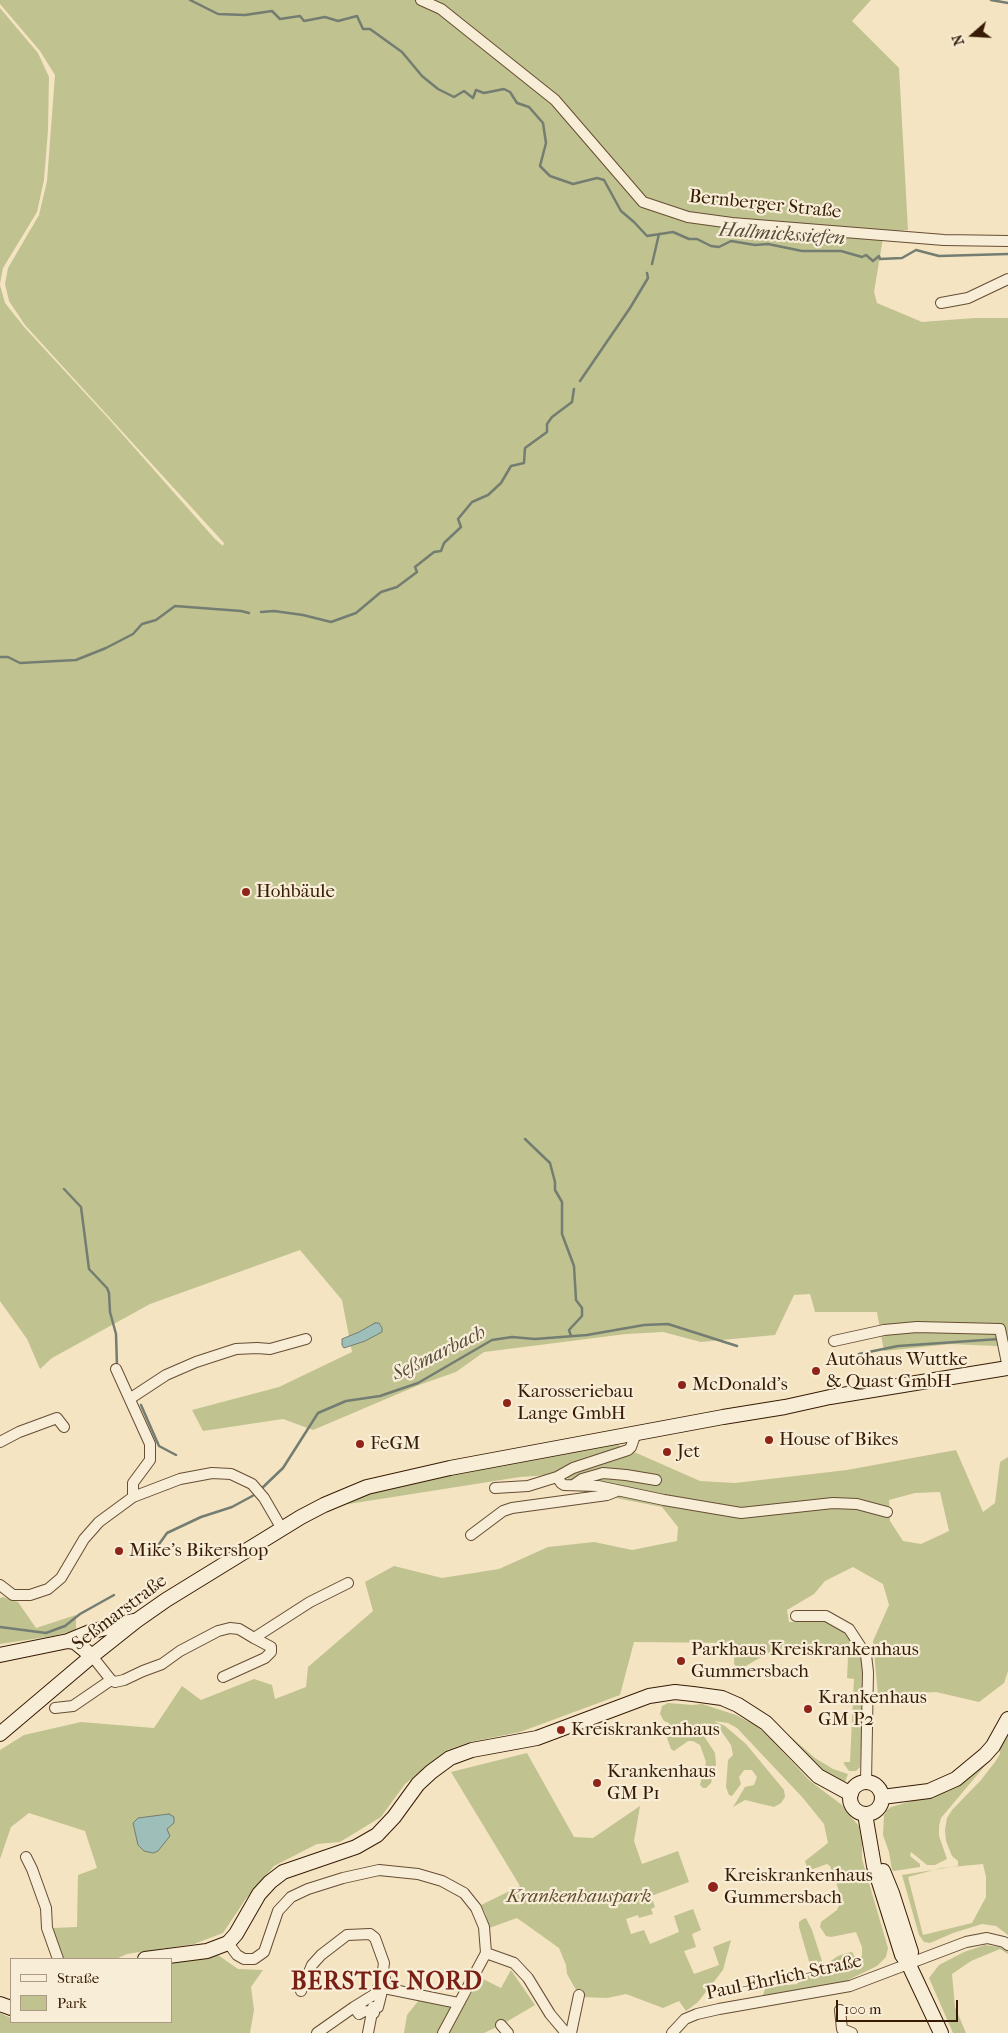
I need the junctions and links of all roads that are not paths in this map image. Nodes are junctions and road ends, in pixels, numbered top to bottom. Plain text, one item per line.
1 (421, 0) edge
2 (1008, 241) edge
3 (1008, 279) edge
4 (941, 303) dead end
5 (306, 1339) dead end
6 (834, 1341) dead end
7 (1008, 1368) edge
8 (116, 1369) dead end
9 (131, 1398) junction
10 (64, 1427) dead end
11 (636, 1433) junction
12 (0, 1442) edge
13 (558, 1477) junction
14 (656, 1480) dead end
15 (574, 1484) junction
16 (495, 1488) dead end
17 (620, 1490) junction
18 (133, 1497) junction
19 (888, 1512) dead end
20 (282, 1529) junction
21 (471, 1535) dead end
22 (348, 1583) dead end
23 (0, 1586) edge
24 (796, 1616) dead end
25 (136, 1621) junction
26 (254, 1638) junction
27 (68, 1641) junction
28 (0, 1654) edge
29 (92, 1656) junction
30 (224, 1677) dead end
31 (111, 1680) junction
32 (55, 1708) dead end
33 (1008, 1719) edge
34 (0, 1734) edge
35 (866, 1782) junction
36 (851, 1794) junction
37 (882, 1797) junction
38 (869, 1814) junction
39 (26, 1857) dead end
40 (228, 1943) junction
41 (1008, 1945) edge
42 (486, 1953) junction
43 (58, 1958) edge
44 (153, 1958) edge
45 (909, 1965) junction
46 (380, 1987) junction
47 (301, 1991) dead end
48 (579, 1995) dead end
49 (458, 2004) junction
50 (354, 2007) junction
51 (840, 2010) dead end
52 (372, 2012) junction
53 (842, 2031) edge
54 (317, 2033) edge
55 (368, 2033) edge
56 (443, 2033) edge
57 (566, 2033) edge
58 (571, 2033) edge
59 (672, 2033) edge
60 (852, 2033) edge
61 (941, 2033) edge

1 - 2 street, Bernberger Straße
3 - 4 street
5 - 9 street
6 - 7 street
7 - 11 street, Seßmarstraße
8 - 9 street
9 - 18 street
10 - 12 street
11 - 13 street
11 - 20 street, Seßmarstraße
13 - 15 street
13 - 16 street
14 - 15 street
15 - 17 street
17 - 19 street
17 - 21 street
18 - 20 street
18 - 23 street
20 - 25 street, Seßmarstraße
22 - 26 street
24 - 35 street
25 - 27 street
25 - 29 street, Seßmarstraße
26 - 30 street
26 - 31 street
27 - 28 street
27 - 29 street
29 - 31 street
29 - 34 street, Seßmarstraße
31 - 32 street
33 - 37 street
35 - 36 street
35 - 37 street
36 - 38 street
36 - 40 street
37 - 38 street
38 - 45 street
39 - 43 street
40 - 42 street
40 - 44 street
41 - 45 street, Paul-Ehrlich-Straße
42 - 49 street
42 - 57 street
45 - 59 street, Paul-Ehrlich-Straße
45 - 61 street
46 - 47 street
46 - 49 street
46 - 50 street
46 - 52 street
48 - 58 street
49 - 56 street
50 - 52 street
50 - 54 street
51 - 53 street
52 - 55 street
53 - 60 street

